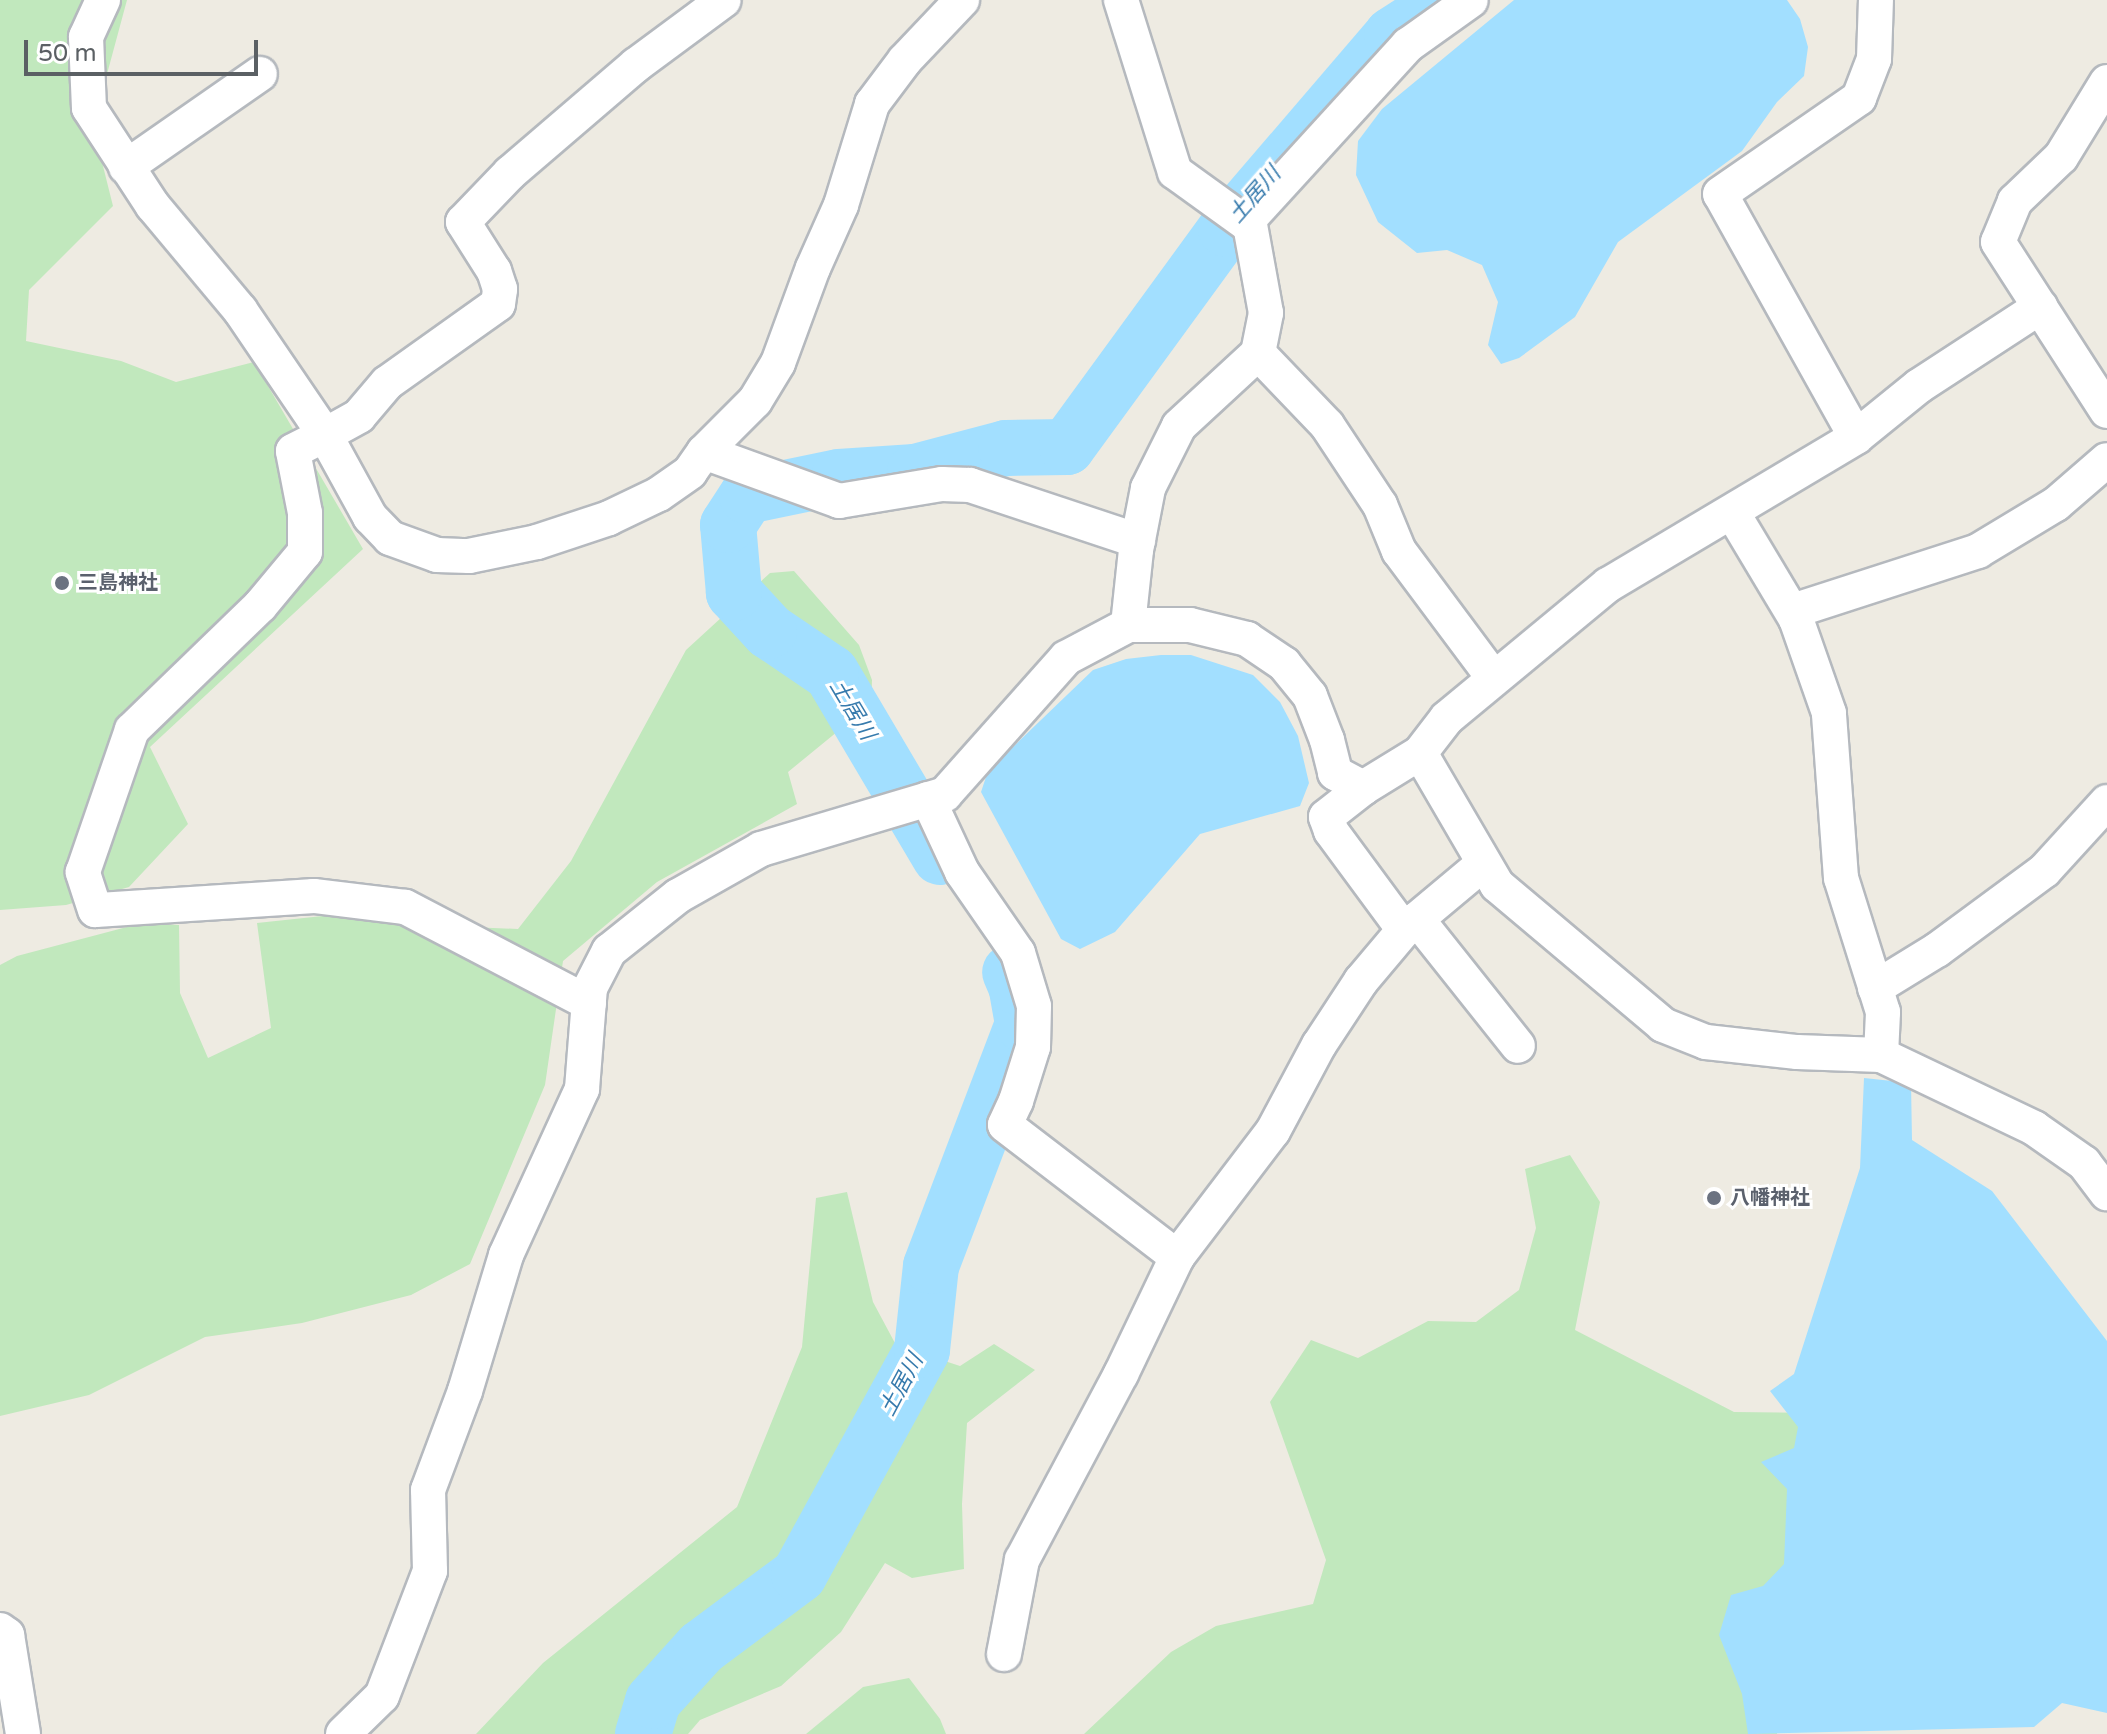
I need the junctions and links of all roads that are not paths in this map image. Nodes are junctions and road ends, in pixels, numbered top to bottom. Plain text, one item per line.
1 (103, 0) edge
2 (724, 0) edge
3 (962, 0) edge
4 (1121, 0) edge
5 (1471, 0) edge
6 (1876, 0) edge
7 (260, 74) dead end
8 (2107, 82) edge
9 (126, 167) junction
10 (1249, 225) junction
11 (2040, 307) junction
12 (1258, 353) junction
13 (2107, 411) edge
14 (325, 435) junction
15 (1856, 437) junction
16 (704, 452) junction
17 (2107, 460) edge
18 (1732, 512) junction
19 (1138, 541) junction
20 (1796, 619) junction
21 (1128, 625) junction
22 (1493, 677) junction
23 (1420, 753) junction
24 (1363, 788) junction
25 (928, 799) junction
26 (2107, 802) edge
27 (1484, 863) junction
28 (1410, 925) junction
29 (1875, 988) junction
30 (589, 1003) junction
31 (1518, 1046) dead end
32 (1881, 1055) junction
33 (2107, 1193) edge
34 (1177, 1257) junction
35 (0, 1630) edge
36 (1004, 1654) dead end
37 (23, 1734) edge
38 (343, 1734) edge

1 - 9 street
2 - 14 street
3 - 16 street
4 - 10 street
5 - 10 street
6 - 15 street
7 - 9 street
8 - 11 street
9 - 14 street
10 - 12 street
11 - 13 street
11 - 15 street
12 - 19 street
12 - 22 street
14 - 16 street
14 - 30 street
15 - 18 street
16 - 19 street
17 - 20 street
18 - 20 street
18 - 22 street
19 - 21 street
20 - 29 street
21 - 24 street
21 - 25 street
22 - 23 street
23 - 24 street
23 - 27 street
24 - 28 street
25 - 30 street
25 - 34 street
26 - 29 street
27 - 28 street
27 - 32 street
28 - 31 street
28 - 34 street
29 - 32 street
30 - 38 street
32 - 33 street
34 - 36 street
35 - 37 street

